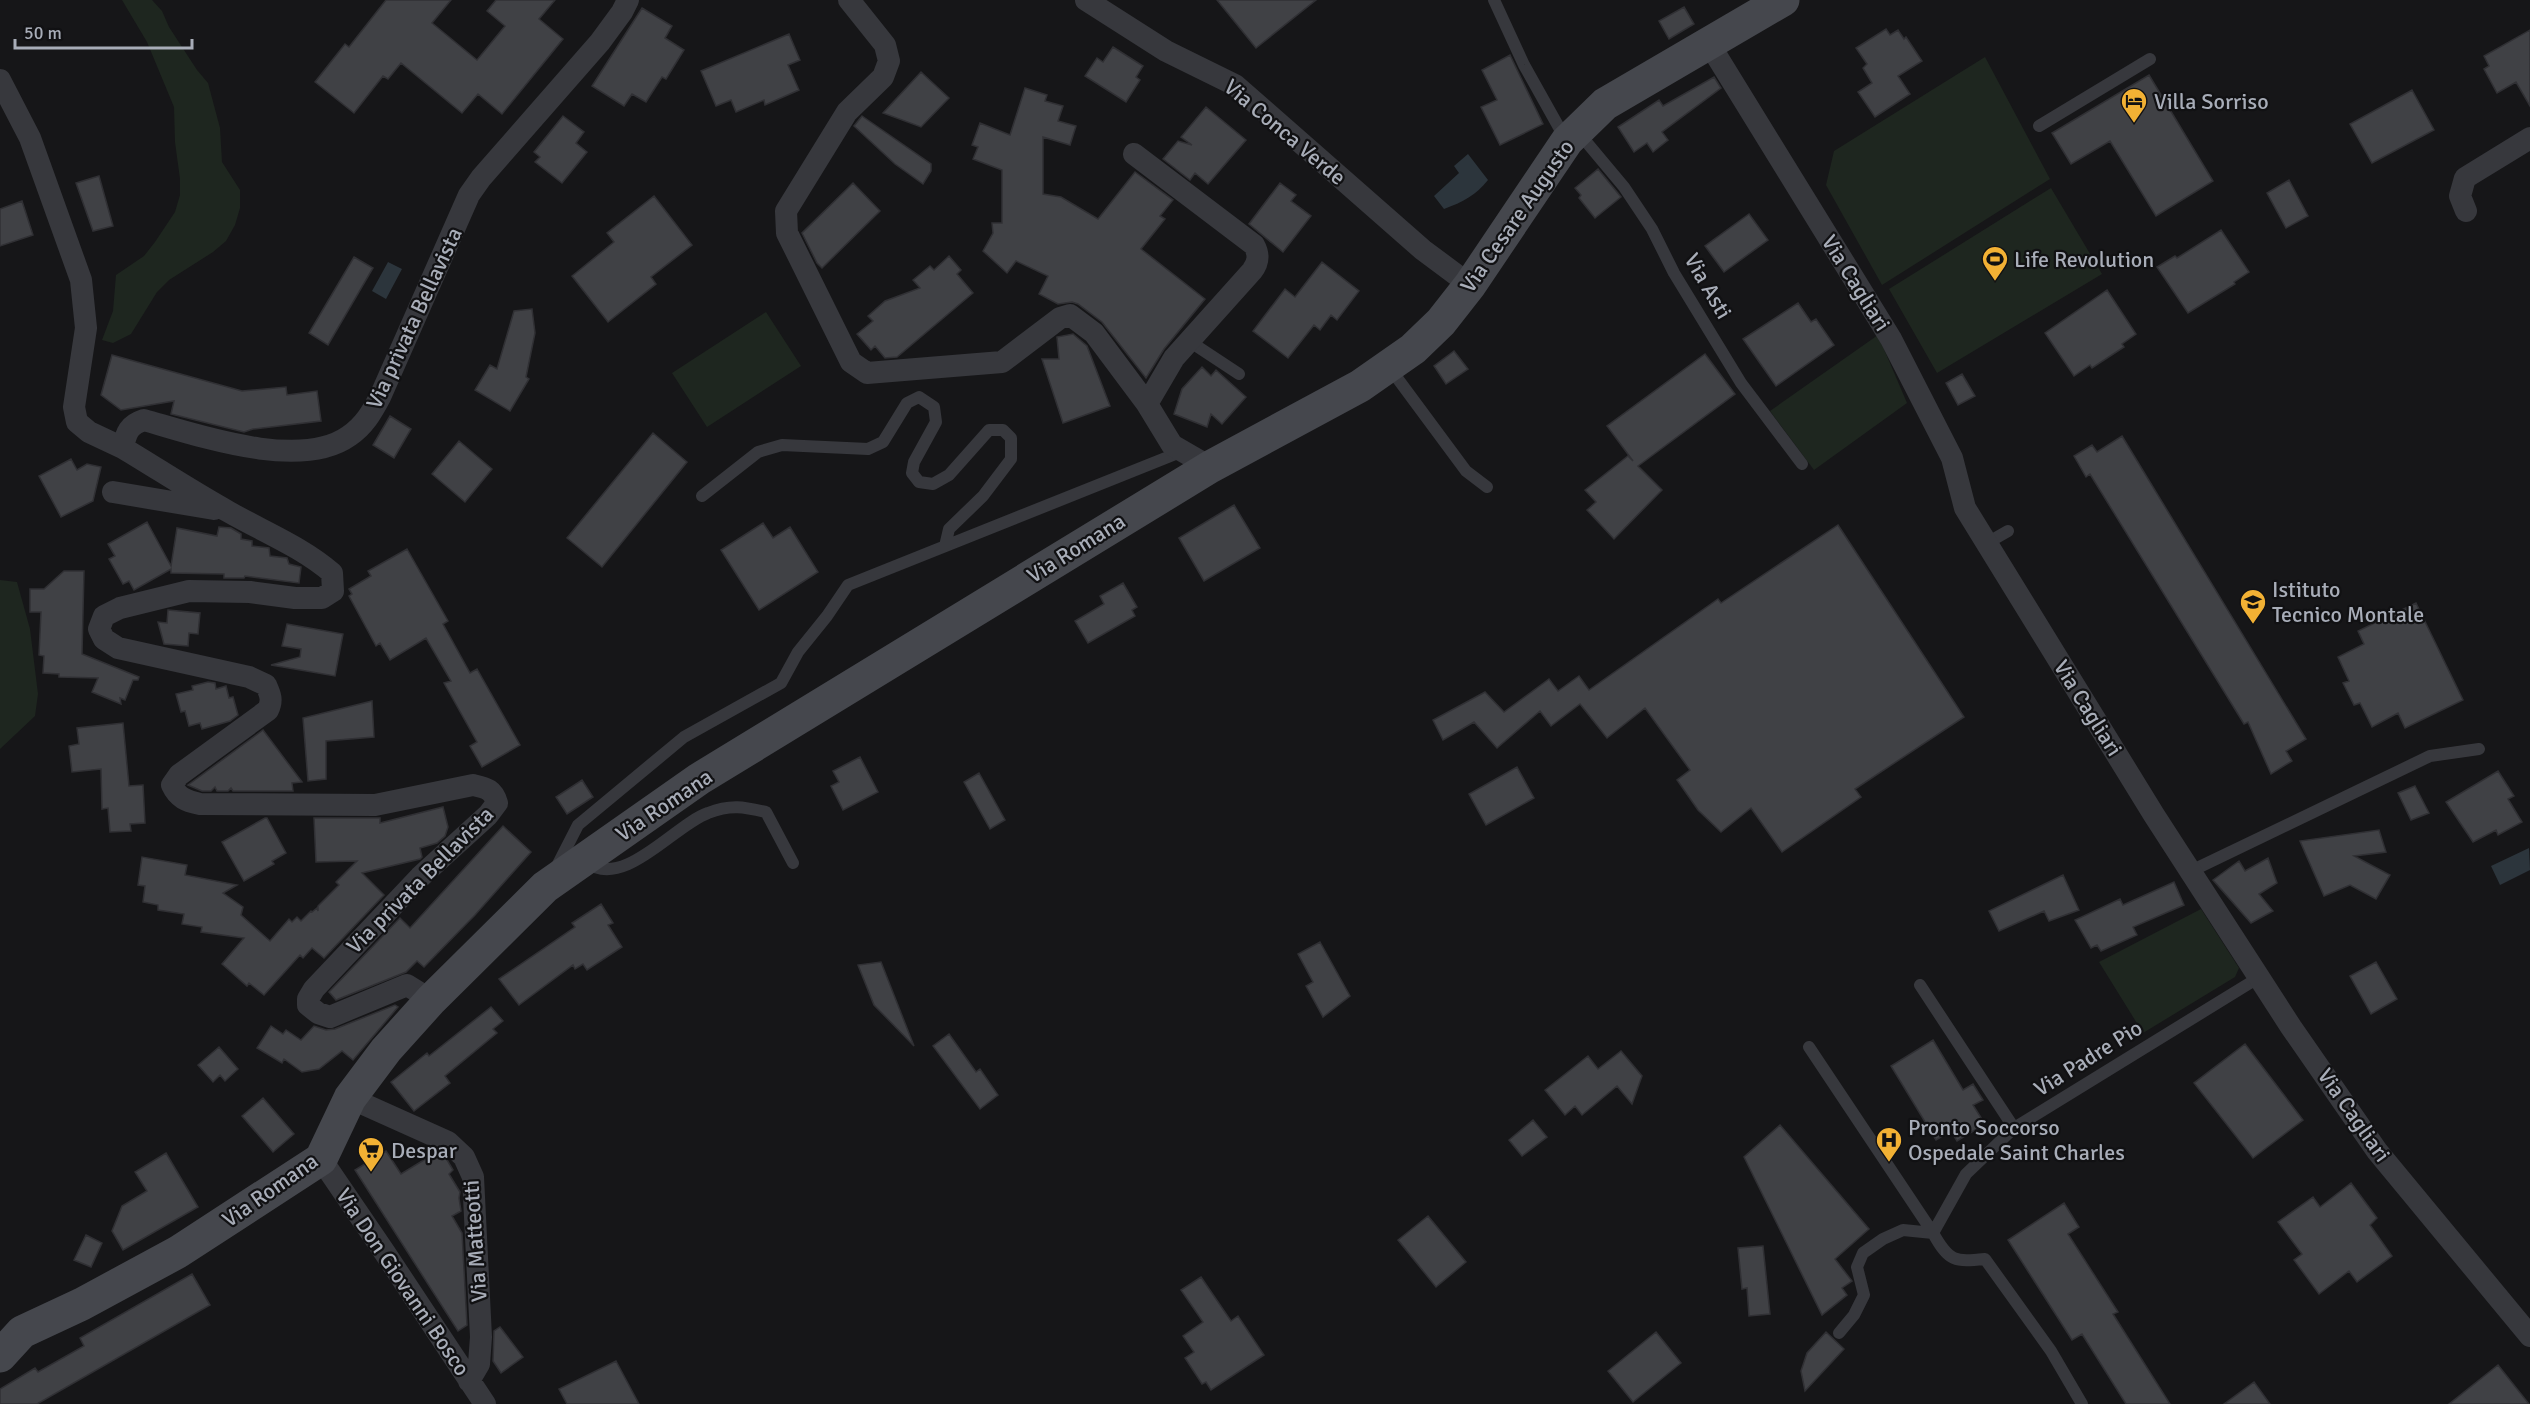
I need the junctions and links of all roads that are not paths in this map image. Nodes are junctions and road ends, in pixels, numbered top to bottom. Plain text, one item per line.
1 (628, 0) edge
2 (849, 0) edge
3 (1086, 0) edge
4 (1494, 0) edge
5 (1783, 0) edge
6 (1708, 42) junction
7 (2150, 59) dead end
8 (0, 80) edge
9 (2039, 126) dead end
10 (1572, 136) junction
11 (2530, 138) edge
12 (1134, 154) dead end
13 (2466, 211) dead end
14 (1470, 285) junction
15 (1190, 341) junction
16 (1401, 357) junction
17 (1239, 374) dead end
18 (1147, 404) junction
19 (123, 448) junction
20 (1196, 459) junction
21 (1802, 464) dead end
22 (1487, 487) dead end
23 (113, 492) dead end
24 (702, 496) dead end
25 (228, 512) junction
26 (2008, 531) dead end
27 (1987, 543) junction
28 (945, 546) junction
29 (2479, 749) dead end
30 (583, 860) junction
31 (793, 863) dead end
32 (2191, 872) junction
33 (545, 887) junction
34 (2258, 978) junction
35 (1920, 985) dead end
36 (431, 1000) junction
37 (1809, 1047) dead end
38 (350, 1098) junction
39 (2014, 1128) junction
40 (321, 1160) junction
41 (1933, 1233) junction
42 (11, 1330) edge
43 (1839, 1333) dead end
44 (2530, 1336) edge
45 (0, 1356) edge
46 (469, 1381) junction
47 (484, 1404) edge
48 (2082, 1404) edge

1 - 19 street, Via privata Bellavista
2 - 18 street
3 - 14 street, Via Conca Verde
4 - 10 lane, Via Asti
5 - 6 street, Via Cesare Augusto
6 - 10 street, Via Cesare Augusto
6 - 27 street, Via Cagliari
7 - 9 lane
8 - 19 street, Via privata Bellavista
10 - 14 street, Via Cesare Augusto
10 - 21 lane, Via Asti
11 - 13 street
12 - 15 street
14 - 16 street, Via Cesare Augusto
15 - 17 lane
15 - 18 street
16 - 20 street, Via Romana
16 - 22 lane
18 - 20 street
19 - 25 street, Via privata Bellavista
20 - 28 lane
20 - 30 street, Via Romana
23 - 25 street, Via privata Bellavista
24 - 28 lane
25 - 36 street, Via privata Bellavista
26 - 27 lane
27 - 32 street, Via Cagliari
28 - 33 lane
29 - 32 lane
30 - 31 lane
30 - 33 street, Via Romana
32 - 34 street, Via Cagliari
33 - 36 street, Via Romana
34 - 39 lane, Via Padre Pio
34 - 44 street, Via Cagliari
35 - 39 lane
36 - 38 street, Via Romana
37 - 41 lane
38 - 40 street, Via Romana
38 - 46 street, Via Matteotti
39 - 41 lane, Via Padre Pio
40 - 42 street, Via Romana
40 - 46 street, Via Don Giovanni Bosco
41 - 43 lane
41 - 48 lane
42 - 45 street, Via Romana
46 - 47 street, Via Don Giovanni Bosco

